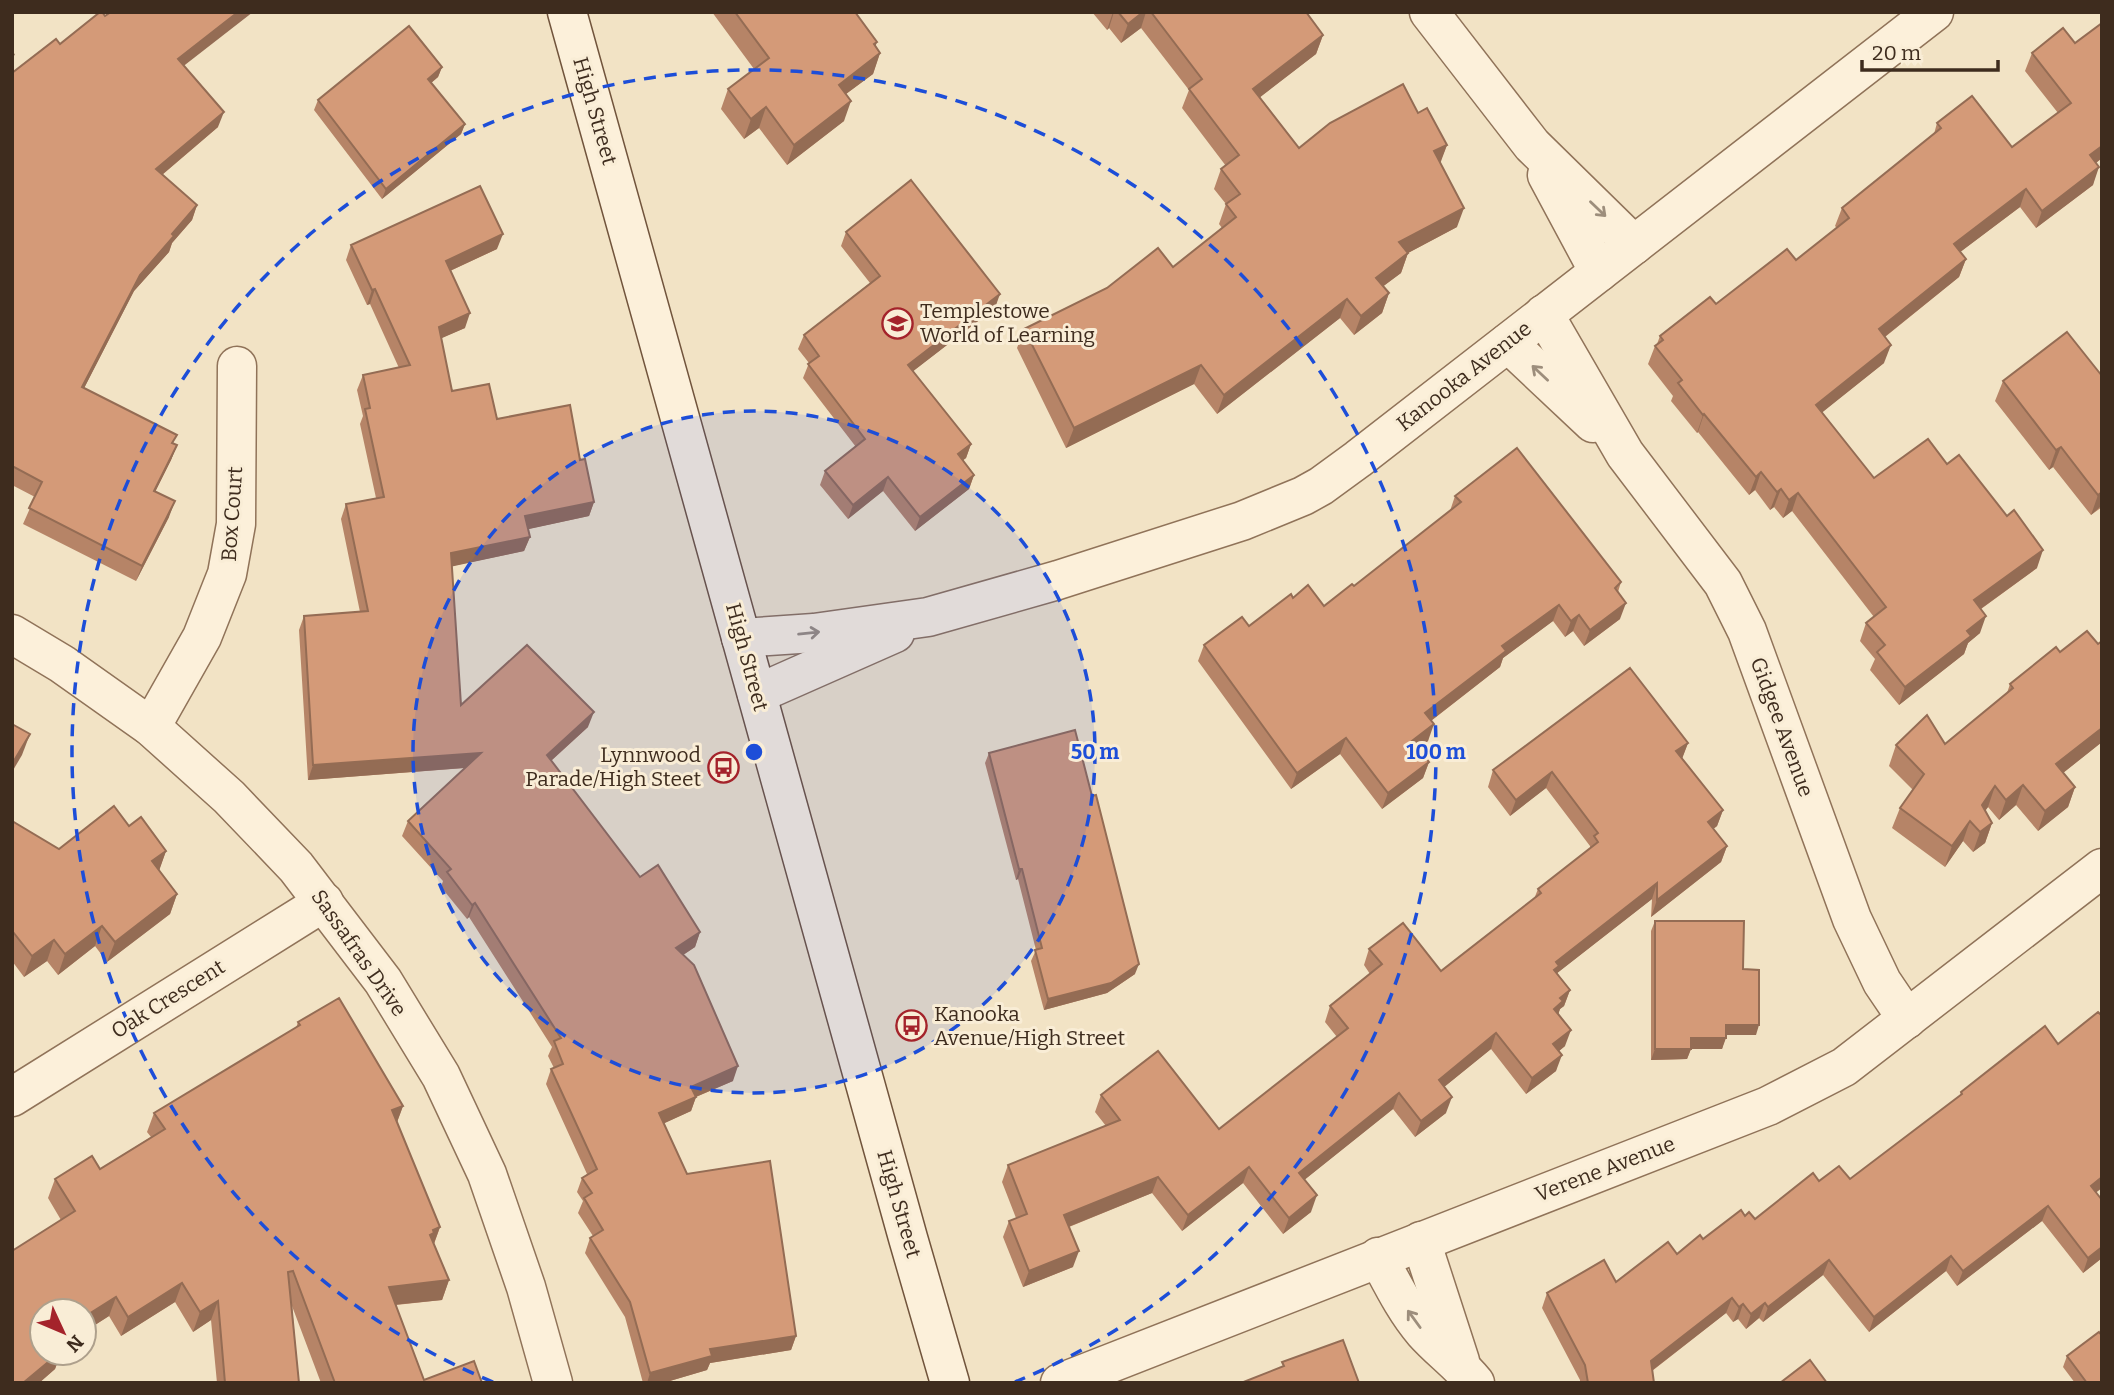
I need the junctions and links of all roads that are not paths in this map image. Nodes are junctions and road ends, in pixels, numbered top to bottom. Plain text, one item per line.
1 (567, 12) edge
2 (1429, 12) edge
3 (1934, 12) edge
4 (1532, 145) junction
5 (1634, 245) junction
6 (1599, 271) junction
7 (1544, 314) junction
8 (1508, 343) junction
9 (237, 366) dead end
10 (1625, 454) junction
11 (928, 617) junction
12 (12, 634) edge
13 (741, 638) junction
14 (757, 694) junction
15 (150, 727) junction
16 (2102, 868) edge
17 (324, 902) junction
18 (1907, 1019) junction
19 (12, 1097) edge
20 (1421, 1241) junction
21 (1378, 1257) junction
22 (1468, 1375) edge
23 (553, 1383) edge
24 (950, 1383) edge
25 (1060, 1383) edge

1 - 13 street, High Street
2 - 4 street
3 - 5 street, Kanooka Avenue
4 -> 5 street
4 - 6 street
5 - 6 street, Kanooka Avenue
6 - 7 street, Kanooka Avenue
7 - 8 street, Kanooka Avenue
7 - 10 street, Gidgee Avenue
10 -> 8 street, Gidgee Avenue
8 - 11 street, Kanooka Avenue
9 - 15 street, Box Court
10 - 18 street, Gidgee Avenue
13 -> 11 street, Kanooka Avenue
11 - 14 street, Kanooka Avenue
12 - 15 street, Sassafras Drive
13 - 14 street, High Street
14 - 24 street, High Street
15 - 17 street, Sassafras Drive
16 - 18 street, Verene Avenue
17 - 19 street, Oak Crescent
17 - 23 street, Sassafras Drive
18 - 20 street, Verene Avenue
20 - 21 street, Verene Avenue
20 - 22 street
22 -> 21 street
21 - 25 street, Verene Avenue

